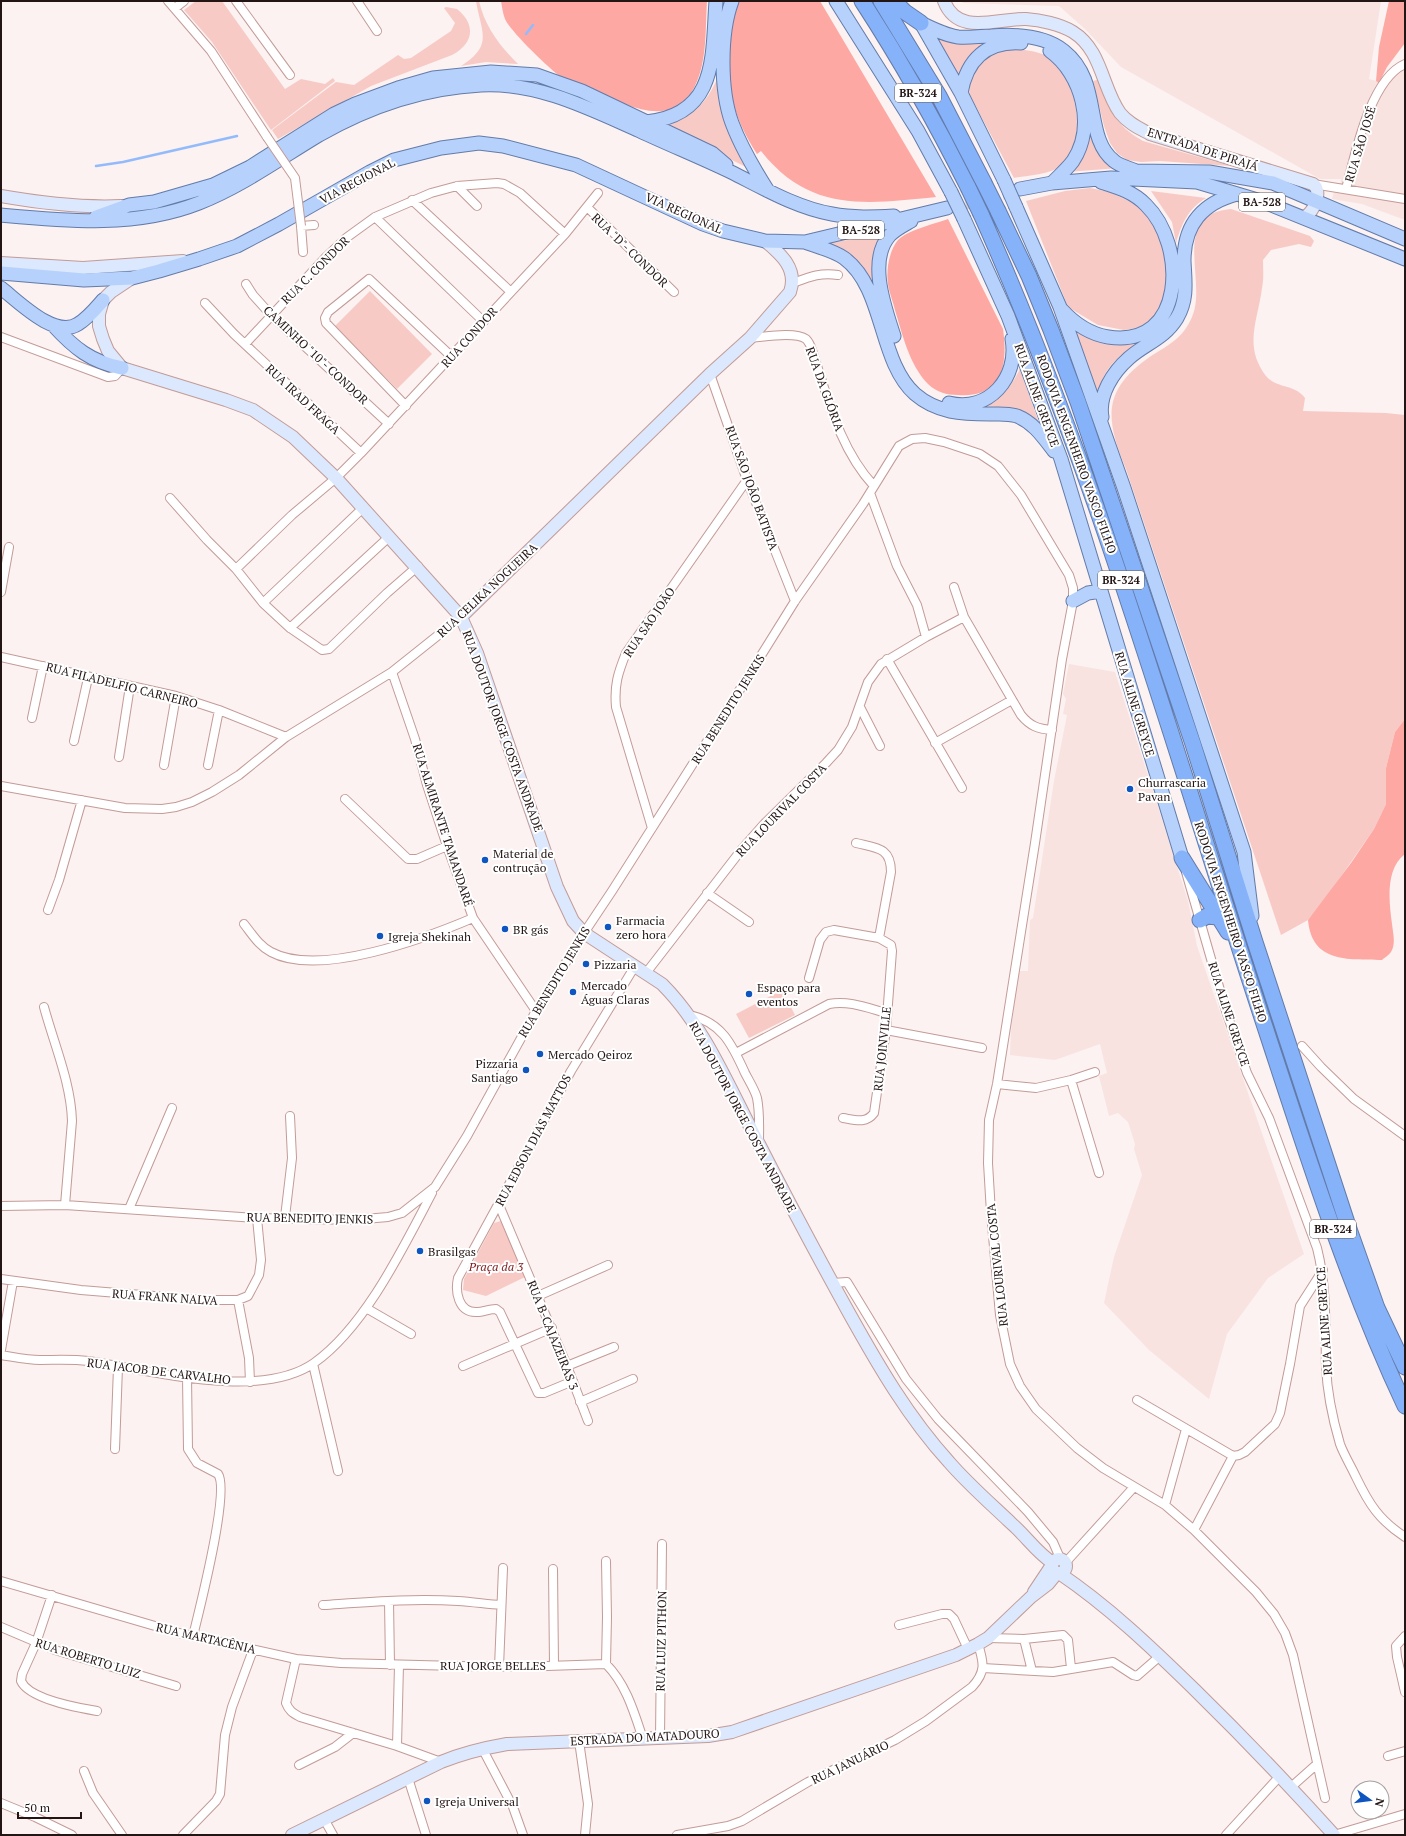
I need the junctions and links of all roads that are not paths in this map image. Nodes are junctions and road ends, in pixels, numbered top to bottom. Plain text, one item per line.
1 (168, 1) edge
2 (184, 1) edge
3 (236, 1) edge
4 (357, 1) edge
5 (716, 1) edge
6 (732, 1) edge
7 (836, 1) edge
8 (862, 1) edge
9 (882, 1) edge
10 (894, 1) edge
11 (944, 1) edge
12 (175, 8) junction
13 (921, 23) junction
14 (969, 23) junction
15 (377, 30) dead end
16 (987, 36) junction
17 (1405, 64) edge
18 (290, 75) dead end
19 (960, 93) junction
20 (646, 122) junction
21 (1136, 171) junction
22 (732, 173) junction
23 (1111, 178) junction
24 (1091, 180) junction
25 (1052, 183) junction
26 (1313, 184) junction
27 (457, 186) junction
28 (1020, 189) tunnel mouth
29 (1346, 189) junction
30 (768, 191) junction
31 (598, 193) dead end
32 (1237, 194) junction
33 (1, 196) edge
34 (1405, 199) edge
35 (412, 200) junction
36 (1315, 201) junction
37 (129, 205) junction
38 (477, 206) dead end
39 (587, 207) junction
40 (947, 208) tunnel mouth
41 (1, 216) edge
42 (918, 216) junction
43 (375, 217) junction
44 (1304, 218) junction
45 (85, 220) junction
46 (314, 224) dead end
47 (301, 226) junction
48 (564, 234) junction
49 (1405, 239) edge
50 (765, 241) junction
51 (805, 242) junction
52 (303, 252) dead end
53 (1405, 259) edge
54 (199, 260) junction
55 (1, 263) edge
56 (1, 273) edge
57 (838, 275) dead end
58 (132, 278) junction
59 (793, 283) junction
60 (246, 284) dead end
61 (1, 288) edge
62 (511, 292) junction
63 (674, 292) dead end
64 (103, 300) junction
65 (205, 303) dead end
66 (1060, 307) junction
67 (271, 315) junction
68 (1008, 316) junction
69 (483, 321) junction
70 (53, 325) junction
71 (1, 337) edge
72 (750, 338) junction
73 (245, 344) junction
74 (452, 357) junction
75 (122, 368) junction
76 (710, 374) junction
77 (406, 406) junction
78 (389, 424) junction
79 (1106, 437) junction
80 (361, 454) junction
81 (1061, 459) junction
82 (884, 470) joint
83 (336, 478) junction
84 (747, 480) junction
85 (872, 489) junction
86 (170, 498) dead end
87 (364, 507) junction
88 (390, 536) junction
89 (9, 547) dead end
90 (418, 566) junction
91 (236, 569) junction
92 (954, 587) dead end
93 (1101, 591) junction
94 (1, 592) edge
95 (795, 601) junction
96 (1073, 601) junction
97 (263, 603) junction
98 (964, 616) junction
99 (461, 617) junction
100 (290, 628) junction
101 (926, 636) junction
102 (1, 657) edge
103 (888, 659) junction
104 (43, 666) junction
105 (392, 672) junction
106 (88, 678) junction
107 (130, 686) junction
108 (176, 696) junction
109 (1012, 700) junction
110 (860, 707) junction
111 (219, 710) junction
112 (32, 718) dead end
113 (1052, 730) junction
114 (286, 736) junction
115 (74, 741) dead end
116 (935, 743) junction
117 (880, 746) dead end
118 (119, 757) dead end
119 (164, 765) dead end
120 (208, 765) dead end
121 (1, 786) edge
122 (962, 788) dead end
123 (345, 799) dead end
124 (82, 800) junction
125 (652, 828) junction
126 (856, 843) dead end
127 (447, 846) junction
128 (1182, 858) junction
129 (707, 893) junction
130 (48, 910) dead end
131 (1218, 917) junction
132 (473, 918) junction
133 (1200, 920) junction
134 (749, 922) dead end
135 (244, 924) dead end
136 (584, 933) junction
137 (879, 938) junction
138 (1255, 942) junction
139 (1241, 954) junction
140 (635, 966) junction
141 (646, 973) junction
142 (809, 978) dead end
143 (44, 1007) dead end
144 (536, 1011) junction
145 (886, 1013) junction
146 (688, 1015) junction
147 (886, 1030) junction
148 (1302, 1046) dead end
149 (982, 1048) dead end
150 (736, 1053) junction
151 (1095, 1072) dead end
152 (1071, 1080) junction
153 (997, 1084) junction
154 (172, 1108) dead end
155 (290, 1116) dead end
156 (843, 1118) dead end
157 (1405, 1136) edge
158 (759, 1144) junction
159 (1099, 1173) dead end
160 (436, 1187) junction
161 (499, 1204) junction
162 (65, 1205) junction
163 (1, 1206) edge
164 (129, 1210) junction
165 (285, 1217) junction
166 (256, 1218) junction
167 (608, 1265) dead end
168 (1323, 1270) junction
169 (1, 1279) edge
170 (13, 1281) junction
171 (832, 1283) junction
172 (538, 1296) junction
173 (238, 1300) junction
174 (366, 1308) junction
175 (552, 1328) junction
176 (411, 1334) dead end
177 (514, 1343) junction
178 (614, 1347) dead end
179 (1, 1350) edge
180 (1, 1355) edge
181 (313, 1364) junction
182 (463, 1366) dead end
183 (567, 1366) junction
184 (118, 1367) junction
185 (1405, 1367) edge
186 (187, 1377) junction
187 (633, 1379) dead end
188 (573, 1381) junction
189 (250, 1382) junction
190 (1137, 1400) dead end
191 (580, 1402) junction
192 (1405, 1406) edge
193 (588, 1422) dead end
194 (1186, 1429) junction
195 (115, 1449) dead end
196 (1233, 1456) junction
197 (338, 1471) dead end
198 (1134, 1488) junction
199 (1164, 1505) junction
200 (1194, 1530) junction
201 (1405, 1537) edge
202 (662, 1544) dead end
203 (606, 1561) dead end
204 (1059, 1565) junction
205 (503, 1568) dead end
206 (553, 1569) dead end
207 (1, 1581) edge
208 (52, 1596) junction
209 (389, 1601) junction
210 (323, 1605) dead end
211 (501, 1605) junction
212 (899, 1624) dead end
213 (1, 1627) edge
214 (193, 1636) junction
215 (1405, 1636) edge
216 (1024, 1639) junction
217 (36, 1643) junction
218 (978, 1644) junction
219 (253, 1650) junction
220 (1160, 1656) junction
221 (296, 1658) junction
222 (606, 1664) junction
223 (390, 1665) junction
224 (399, 1665) junction
225 (554, 1665) junction
226 (499, 1667) junction
227 (983, 1668) junction
228 (1071, 1668) junction
229 (1032, 1671) junction
230 (176, 1686) dead end
231 (1405, 1692) edge
232 (97, 1711) dead end
233 (353, 1733) junction
234 (660, 1738) junction
235 (643, 1739) junction
236 (579, 1741) junction
237 (396, 1746) junction
238 (482, 1748) junction
239 (1405, 1751) edge
240 (1388, 1756) dead end
241 (441, 1762) junction
242 (1317, 1764) junction
243 (299, 1765) dead end
244 (84, 1771) dead end
245 (1279, 1777) junction
246 (408, 1778) junction
247 (1290, 1788) junction
248 (1326, 1798) dead end
249 (1, 1803) edge
250 (1405, 1814) edge
251 (324, 1819) junction
252 (1337, 1834) edge
253 (72, 1835) edge
254 (122, 1835) edge
255 (183, 1835) edge
256 (292, 1835) edge
257 (333, 1835) edge
258 (426, 1835) edge
259 (523, 1835) edge
260 (585, 1835) edge
261 (677, 1835) edge
262 (1226, 1835) edge

1 - 12 street
2 - 12 street
3 - 18 street
4 - 15 street
5 - 20 main road
6 - 30 main road
7 - 68 main road, RUA ALINE GREYCE, bridge
8 - 139 highway, RODOVIA ENGENHEIRO VASCO FILHO / BR-324, bridge
9 - 138 highway, RODOVIA ENGENHEIRO VASCO FILHO / BR-324, bridge
10 - 13 highway
11 - 14 main road, ENTRADA DE PIRAJÁ
12 - 47 street, bridge
13 - 16 main road
13 - 19 main road
14 - 16 main road
14 - 26 main road, ENTRADA DE PIRAJÁ
16 - 21 main road
17 - 29 street, RUA SÃO JOSÉ
19 - 25 main road
19 - 66 main road, bridge
20 - 22 main road
20 - 37 main road
21 - 23 main road
21 - 36 main road
22 - 30 main road
22 - 45 main road
23 - 24 main road, BA-528
23 - 32 main road, BA-528
24 - 25 main road, BA-528
24 - 66 main road
25 - 28 main road, BA-528
26 - 29 street
26 - 36 main road
27 - 35 street, RUA C. CONDOR
27 - 38 street
27 - 48 street, RUA C. CONDOR
29 - 34 street
30 - 42 main road
31 - 39 street, RUA CONDOR
32 - 44 main road, BA-528
32 - 79 main road
33 - 37 main road
35 - 43 street, RUA C. CONDOR
35 - 62 street
36 - 44 main road
36 - 49 main road
37 - 45 main road
39 - 48 street, RUA CONDOR
39 - 63 street, RUA "D"- CONDOR
40 - 42 main road, BA-528
41 - 45 main road
42 - 51 main road, BA-528
42 - 68 main road
43 - 67 street, RUA C. CONDOR
43 - 69 street
44 - 53 main road, BA-528
46 - 47 street
47 - 52 street
48 - 62 street, RUA CONDOR
50 - 51 main road, VIA REGIONAL / BA-528
50 - 54 main road, VIA REGIONAL
50 - 59 main road
51 - 81 main road
54 - 55 main road
54 - 58 main road, VIA REGIONAL
56 - 58 main road, VIA REGIONAL
57 - 59 street
58 - 64 main road
59 - 72 main road, RUA CELIKA NOGUEIRA
60 - 67 street, CAMINHO "10"- CONDOR
61 - 70 main road
62 - 69 street, RUA CONDOR
64 - 70 main road
64 - 75 main road
65 - 73 street, RUA IRAD FRAGA
66 - 79 main road
67 - 73 street, RUA C. CONDOR
67 - 78 street, CAMINHO "10"- CONDOR
68 - 81 main road, RUA ALINE GREYCE
69 - 74 street, RUA CONDOR
70 - 75 main road
71 - 75 street
72 - 76 main road, RUA CELIKA NOGUEIRA
72 - 85 street, RUA DA GLÓRIA
73 - 80 street, RUA IRAD FRAGA
74 - 77 street, RUA CONDOR
74 - 77 street
75 - 83 main road, RUA DOUTOR JORGE COSTA ANDRADE
76 - 84 street, RUA SÃO JOÃO BATISTA
76 - 99 main road, RUA CELIKA NOGUEIRA
77 - 78 street, RUA CONDOR
78 - 80 street, RUA CONDOR
79 - 138 main road
80 - 83 street, RUA CONDOR
81 - 93 main road, RUA ALINE GREYCE
82 - 85 street, RUA BENEDITO JENKIS
82 - 96 street, RUA LOURIVAL COSTA
83 - 87 main road, RUA DOUTOR JORGE COSTA ANDRADE
83 - 91 street, RUA CONDOR
84 - 95 street, RUA SÃO JOÃO BATISTA
84 - 125 street, RUA SÃO JOÃO
85 - 95 street, RUA BENEDITO JENKIS
85 - 101 street, RUA DA GLÓRIA
86 - 91 street
87 - 88 main road, RUA DOUTOR JORGE COSTA ANDRADE
87 - 97 street
88 - 90 main road, RUA DOUTOR JORGE COSTA ANDRADE
88 - 100 street
89 - 94 street
90 - 99 main road, RUA DOUTOR JORGE COSTA ANDRADE
90 - 100 street
91 - 97 street
92 - 98 street
93 - 96 main road
93 - 128 main road, RUA ALINE GREYCE
95 - 125 street, RUA BENEDITO JENKIS
96 - 113 street, RUA LOURIVAL COSTA
97 - 100 street
98 - 101 street, RUA LOURIVAL COSTA
98 - 109 street
99 - 105 street, RUA CELIKA NOGUEIRA
99 - 136 main road, RUA DOUTOR JORGE COSTA ANDRADE
101 - 103 street, RUA LOURIVAL COSTA
102 - 104 street, RUA FILADELFIO CARNEIRO
103 - 110 street, RUA LOURIVAL COSTA
103 - 116 street
104 - 106 street, RUA FILADELFIO CARNEIRO
104 - 112 street
105 - 114 street, RUA CELIKA NOGUEIRA
105 - 127 street, RUA ALMIRANTE TAMANDARÉ
106 - 107 street, RUA FILADELFIO CARNEIRO
106 - 115 street
107 - 108 street, RUA FILADELFIO CARNEIRO
107 - 118 street
108 - 111 street, RUA FILADELFIO CARNEIRO
108 - 119 street
109 - 113 street
109 - 116 street
110 - 117 street
110 - 129 street, RUA LOURIVAL COSTA
111 - 114 street, RUA FILADELFIO CARNEIRO
111 - 120 street
113 - 153 street, RUA LOURIVAL COSTA
114 - 124 street, RUA CELIKA NOGUEIRA
116 - 122 street
121 - 124 street, RUA CELIKA NOGUEIRA
123 - 127 street
124 - 130 street
125 - 136 street, RUA BENEDITO JENKIS
126 - 137 street
127 - 132 street, RUA ALMIRANTE TAMANDARÉ
128 - 131 highway
128 - 133 street, RUA ALINE GREYCE
129 - 134 street
129 - 141 street, RUA LOURIVAL COSTA
131 - 133 highway
131 - 139 highway
132 - 135 street
132 - 144 street, RUA ALMIRANTE TAMANDARÉ
133 - 168 street, RUA ALINE GREYCE
136 - 140 main road, RUA DOUTOR JORGE COSTA ANDRADE
136 - 144 street, RUA BENEDITO JENKIS
137 - 142 street
137 - 145 street, RUA JOINVILLE
138 - 185 highway, RODOVIA ENGENHEIRO VASCO FILHO / BR-324
139 - 192 highway, RODOVIA ENGENHEIRO VASCO FILHO / BR-324
140 - 141 main road, RUA DOUTOR JORGE COSTA ANDRADE
140 - 161 street, RUA EDSON DIAS MATTOS
141 - 146 main road, RUA DOUTOR JORGE COSTA ANDRADE
143 - 162 street
144 - 160 street, RUA BENEDITO JENKIS
145 - 147 street, RUA JOINVILLE
145 - 150 street
146 - 150 street
146 - 158 main road, RUA DOUTOR JORGE COSTA ANDRADE
147 - 149 street
147 - 156 street, RUA JOINVILLE
148 - 157 street
150 - 158 street
151 - 152 street
152 - 153 street
152 - 159 street
153 - 198 street, RUA LOURIVAL COSTA
154 - 164 street
155 - 165 street
158 - 171 main road, RUA DOUTOR JORGE COSTA ANDRADE
160 - 165 street, RUA BENEDITO JENKIS
160 - 174 street, RUA JACOB DE CARVALHO
161 - 172 street, RUA B-CAJAZEIRAS 3
161 - 177 street, RUA EDSON DIAS MATTOS
162 - 163 street, RUA BENEDITO JENKIS
162 - 164 street, RUA BENEDITO JENKIS
164 - 166 street, RUA BENEDITO JENKIS
165 - 166 street, RUA BENEDITO JENKIS
166 - 173 street
167 - 172 street
168 - 196 street
168 - 201 street, RUA ALINE GREYCE
169 - 170 street, RUA FRANK NALVA
170 - 173 street, RUA FRANK NALVA
170 - 179 street
171 - 204 main road, RUA DOUTOR JORGE COSTA ANDRADE
171 - 204 street
172 - 175 street, RUA B-CAJAZEIRAS 3
173 - 189 street
174 - 176 street
174 - 181 street, RUA JACOB DE CARVALHO
175 - 177 street
175 - 183 street, RUA B-CAJAZEIRAS 3
177 - 182 street
177 - 188 street
178 - 183 street
180 - 184 street, RUA JACOB DE CARVALHO
181 - 189 street, RUA JACOB DE CARVALHO
181 - 197 street
183 - 188 street, RUA B-CAJAZEIRAS 3
184 - 186 street, RUA JACOB DE CARVALHO
184 - 195 street
186 - 189 street, RUA JACOB DE CARVALHO
186 - 214 street
187 - 191 street
188 - 191 street, RUA B-CAJAZEIRAS 3
190 - 194 street
191 - 193 street, RUA B-CAJAZEIRAS 3
194 - 196 street
194 - 199 street
196 - 200 street
198 - 199 street, RUA LOURIVAL COSTA
198 - 204 street
199 - 200 street, RUA LOURIVAL COSTA
200 - 242 street, RUA LOURIVAL COSTA
202 - 234 street, RUA LUIZ PITHON
203 - 222 street
204 - 218 main road, ESTRADA DO MATADOURO
204 - 220 main road, RUA DOUTOR JORGE COSTA ANDRADE
205 - 211 street
206 - 225 street
207 - 208 street, RUA MARTACÊNIA
208 - 214 street, RUA MARTACÊNIA
208 - 217 street
209 - 210 street
209 - 211 street
209 - 223 street
211 - 226 street
212 - 218 street
213 - 217 street, RUA ROBERTO LUIZ
214 - 219 street, RUA MARTACÊNIA
215 - 231 street
216 - 218 street
216 - 228 street
216 - 229 street
217 - 230 street, RUA ROBERTO LUIZ
217 - 232 street
218 - 227 street
218 - 234 main road, ESTRADA DO MATADOURO
219 - 221 street, RUA MARTACÊNIA
219 - 255 street
220 - 228 street
220 - 245 main road, RUA DOUTOR JORGE COSTA ANDRADE
221 - 223 street, RUA JORGE BELLES
221 - 233 street
222 - 225 street, RUA JORGE BELLES
222 - 235 street
223 - 224 street, RUA JORGE BELLES
224 - 226 street, RUA JORGE BELLES
224 - 237 street
225 - 226 street, RUA JORGE BELLES
227 - 229 street
227 - 261 street, RUA JANUÁRIO
228 - 229 street
233 - 237 street
233 - 243 street
234 - 235 main road, ESTRADA DO MATADOURO
235 - 236 main road, ESTRADA DO MATADOURO
236 - 238 main road, ESTRADA DO MATADOURO
236 - 260 street
237 - 241 street
238 - 241 main road, ESTRADA DO MATADOURO
238 - 259 street
239 - 240 street
241 - 246 main road, ESTRADA DO MATADOURO
242 - 247 street
242 - 248 street, RUA LOURIVAL COSTA
244 - 254 street
245 - 247 main road, RUA DOUTOR JORGE COSTA ANDRADE
245 - 262 street
246 - 251 main road, ESTRADA DO MATADOURO
246 - 258 street
247 - 252 main road, RUA DOUTOR JORGE COSTA ANDRADE
249 - 253 street
250 - 252 street
251 - 256 main road, ESTRADA DO MATADOURO
251 - 257 street

